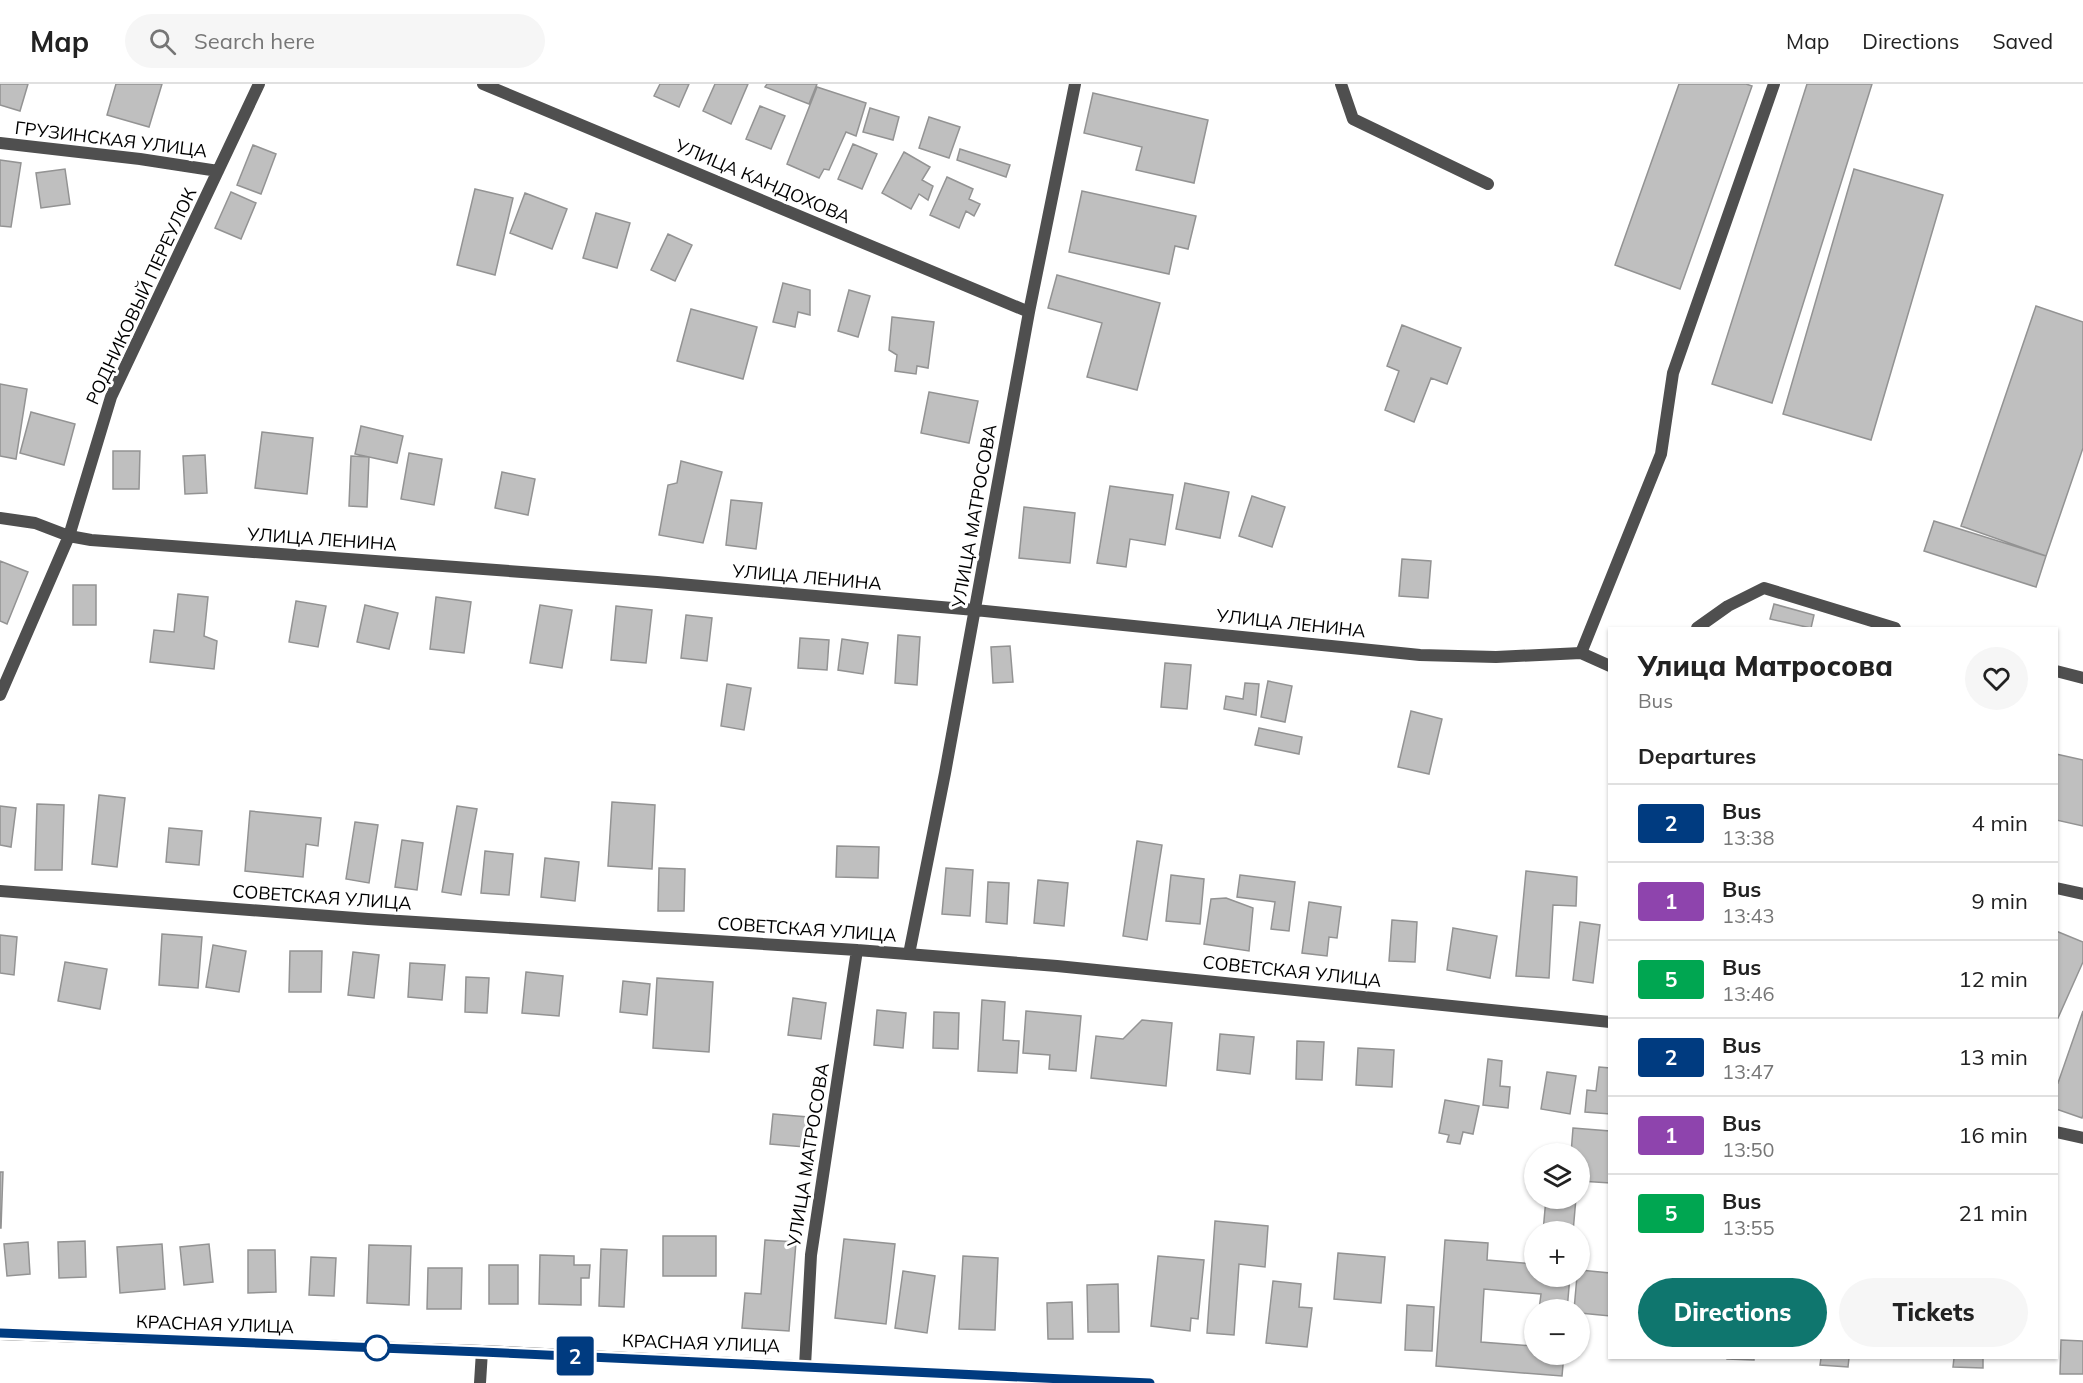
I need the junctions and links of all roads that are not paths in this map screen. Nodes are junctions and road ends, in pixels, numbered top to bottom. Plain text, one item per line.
1 (259, 84) edge
2 (483, 84) edge
3 (1075, 84) edge
4 (1341, 84) edge
5 (1774, 84) edge
6 (0, 143) edge
7 (218, 171) junction
8 (1488, 184) dead end
9 (1029, 312) junction
10 (0, 518) edge
11 (69, 536) junction
12 (975, 610) junction
13 (1698, 627) edge
14 (1892, 627) edge
15 (1581, 653) junction
16 (1608, 665) edge
17 (2058, 672) edge
18 (2083, 678) edge
19 (0, 695) edge
20 (2058, 888) edge
21 (0, 891) edge
22 (2083, 894) edge
23 (857, 950) junction
24 (909, 954) junction
25 (1608, 1022) edge
26 (2058, 1132) edge
27 (2083, 1138) edge
28 (0, 1334) edge
29 (482, 1352) junction
30 (805, 1366) junction
31 (480, 1383) edge
32 (1149, 1383) edge

1 - 7 street, РОДНИКОВЫЙ ПЕРЕУЛОК
2 - 9 street, УЛИЦА КАНДОХОВА
3 - 9 street, УЛИЦА МАТРОСОВА
4 - 8 street
5 - 15 street
6 - 7 street, ГРУЗИНСКАЯ УЛИЦА
7 - 11 street, РОДНИКОВЫЙ ПЕРЕУЛОК
9 - 12 street, УЛИЦА МАТРОСОВА
10 - 11 street, УЛИЦА ЛЕНИНА
11 - 12 street, УЛИЦА ЛЕНИНА
11 - 19 street, РОДНИКОВЫЙ ПЕРЕУЛОК
12 - 15 street, УЛИЦА ЛЕНИНА
12 - 24 street, УЛИЦА МАТРОСОВА
13 - 14 street
15 - 16 street, УЛИЦА ЛЕНИНА
17 - 18 street
20 - 22 street
21 - 23 street, СОВЕТСКАЯ УЛИЦА
23 - 24 street, СОВЕТСКАЯ УЛИЦА
23 - 30 street, УЛИЦА МАТРОСОВА
24 - 25 street, СОВЕТСКАЯ УЛИЦА
26 - 27 street
28 - 29 street, КРАСНАЯ УЛИЦА
29 - 30 street, КРАСНАЯ УЛИЦА
29 - 31 street
30 - 32 street, КРАСНАЯ УЛИЦА

